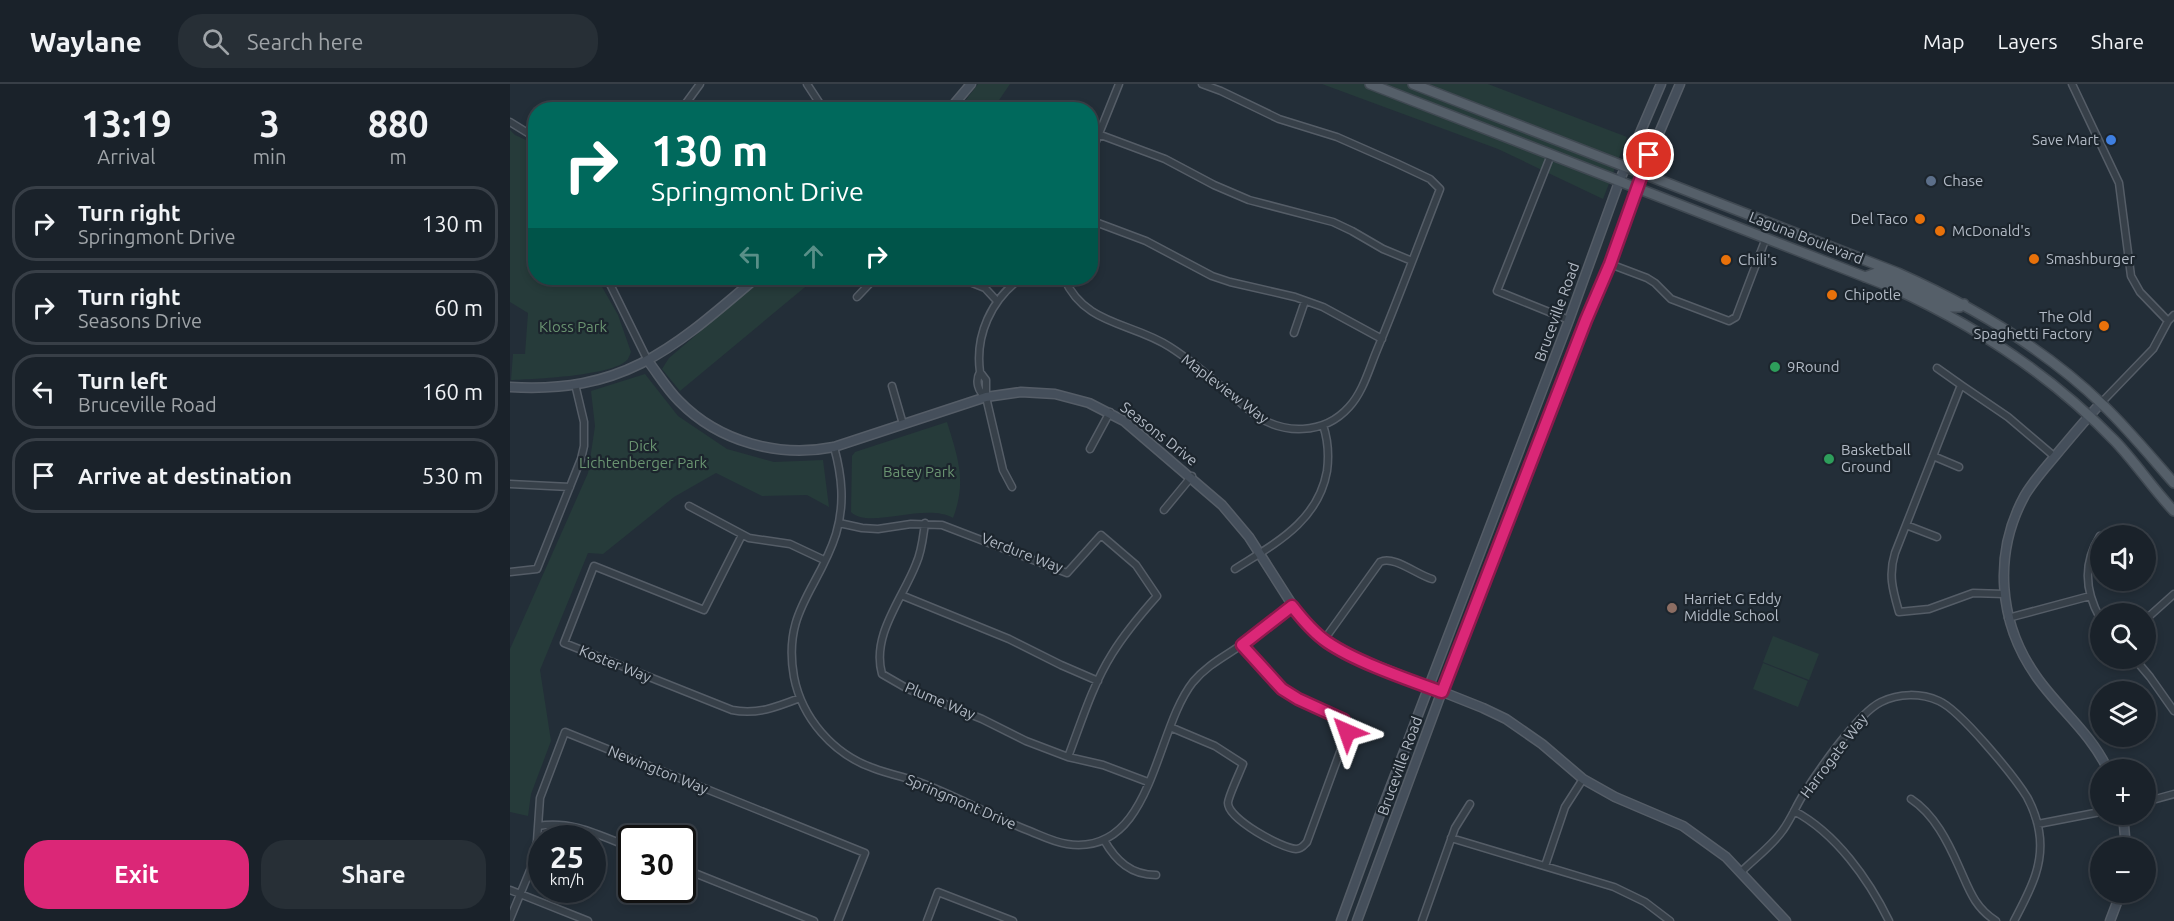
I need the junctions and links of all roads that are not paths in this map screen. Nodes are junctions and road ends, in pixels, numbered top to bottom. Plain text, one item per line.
1 (700, 84) edge
2 (807, 84) edge
3 (971, 84) edge
4 (1119, 84) edge
5 (1202, 84) edge
6 (1370, 84) edge
7 (1413, 84) edge
8 (1661, 84) edge
9 (1680, 84) edge
10 (2072, 84) edge
11 (687, 102) edge
12 (819, 102) edge
13 (956, 102) edge
14 (510, 122) edge
15 (528, 133) edge
16 (1099, 134) joint
17 (1551, 155) junction
18 (1626, 167) junction
19 (1642, 173) junction
20 (1619, 182) junction
21 (1636, 189) junction
22 (1098, 223) edge
23 (1766, 238) junction
24 (1412, 261) junction
25 (1610, 264) junction
26 (1865, 277) junction
27 (610, 285) edge
28 (748, 285) edge
29 (868, 285) edge
30 (978, 285) edge
31 (1012, 285) edge
32 (1068, 285) edge
33 (857, 297) dead end
34 (1305, 300) junction
35 (998, 301) junction
36 (1964, 304) junction
37 (2174, 315) edge
38 (1569, 320) junction
39 (2168, 321) junction
40 (1294, 333) dead end
41 (1382, 339) junction
42 (648, 361) junction
43 (1937, 368) dead end
44 (575, 384) junction
45 (1962, 385) junction
46 (892, 386) dead end
47 (510, 387) edge
48 (986, 397) junction
49 (2101, 403) junction
50 (1110, 412) junction
51 (2088, 416) junction
52 (903, 424) junction
53 (1323, 425) junction
54 (834, 447) junction
55 (1090, 449) dead end
56 (1933, 456) junction
57 (2055, 457) junction
58 (1959, 466) dead end
59 (1191, 477) junction
60 (2174, 483) edge
61 (510, 484) edge
62 (570, 487) junction
63 (1012, 487) dead end
64 (689, 506) dead end
65 (1164, 510) dead end
66 (2174, 511) edge
67 (839, 523) junction
68 (925, 523) junction
69 (1906, 525) junction
70 (742, 535) junction
71 (1937, 537) dead end
72 (1260, 553) junction
73 (2090, 559) edge
74 (824, 561) junction
75 (1235, 569) dead end
76 (510, 572) edge
77 (1432, 579) dead end
78 (2004, 594) junction
79 (2174, 594) edge
80 (901, 595) junction
81 (2090, 597) junction
82 (2093, 603) edge
83 (1292, 606) junction
84 (2156, 610) edge
85 (2008, 618) junction
86 (1324, 640) junction
87 (1242, 645) junction
88 (2143, 669) edge
89 (1098, 681) junction
90 (1429, 687) junction
91 (1442, 692) junction
92 (800, 698) junction
93 (2174, 711) edge
94 (1170, 727) junction
95 (1068, 757) junction
96 (2101, 759) edge
97 (1583, 779) junction
98 (1148, 782) junction
99 (2174, 794) edge
100 (1911, 799) dead end
101 (2156, 799) edge
102 (1470, 804) dead end
103 (1794, 811) junction
104 (2090, 814) edge
105 (2038, 824) junction
106 (538, 825) edge
107 (550, 825) edge
108 (568, 825) edge
109 (1451, 838) junction
110 (1104, 840) junction
111 (1545, 866) junction
112 (1741, 872) junction
113 (528, 874) edge
114 (696, 874) edge
115 (1156, 875) dead end
116 (510, 890) edge
117 (520, 894) junction
118 (2117, 903) edge
119 (510, 919) edge
120 (588, 921) edge
121 (814, 921) edge
122 (838, 921) edge
123 (927, 921) edge
124 (1013, 921) edge
125 (1341, 921) edge
126 (1357, 921) edge
127 (1422, 921) edge
128 (1670, 921) edge
129 (1786, 921) edge
130 (1889, 921) edge
131 (1996, 921) edge
132 (2014, 921) edge
133 (2110, 921) edge

1 - 11 street
2 - 12 street
3 - 13 street
4 - 16 street
5 - 24 street, Mapleview Way
6 - 17 main road, Laguna Boulevard
7 - 18 main road, Laguna Boulevard
8 - 18 street, Bruceville Road
9 - 19 street, Bruceville Road
10 - 39 street
14 - 15 street
16 - 24 street
17 - 20 main road, Laguna Boulevard
17 - 38 street
18 - 19 main road, Laguna Boulevard
18 - 20 street, Bruceville Road
19 - 21 street, Bruceville Road
19 - 36 main road, Laguna Boulevard
20 - 21 main road, Laguna Boulevard
20 - 38 street, Bruceville Road
21 - 23 main road, Laguna Boulevard
21 - 25 street, Bruceville Road
22 - 34 street
23 - 25 street
23 - 26 main road, Laguna Boulevard
24 - 41 street, Mapleview Way
25 - 91 street, Bruceville Road
26 - 36 main road
26 - 51 main road, Laguna Boulevard
27 - 42 street
28 - 42 street
29 - 33 street
30 - 35 street
31 - 35 street
32 - 53 street, Mapleview Way
34 - 40 street
34 - 41 street
35 - 48 street
36 - 49 main road, Laguna Boulevard
37 - 39 street
38 - 90 street, Bruceville Road
39 - 49 street
41 - 53 street, Mapleview Way
42 - 44 street
42 - 54 street, Seasons Drive
43 - 45 street
44 - 47 street
44 - 62 street
45 - 56 street
45 - 57 street
46 - 52 street
48 - 50 street, Seasons Drive
48 - 52 street, Seasons Drive
48 - 63 street
49 - 51 street
49 - 60 main road, Laguna Boulevard
50 - 55 street
50 - 59 street, Seasons Drive
51 - 57 street
51 - 66 main road, Laguna Boulevard
52 - 54 street, Seasons Drive
53 - 72 street
54 - 67 street, Springmont Drive
56 - 58 street
56 - 69 street
57 - 78 street
59 - 65 street
59 - 72 street, Seasons Drive
61 - 62 street
62 - 76 street
64 - 70 street
67 - 68 street, Verdure Way
67 - 74 street, Springmont Drive
68 - 80 street, Plume Way
68 - 89 street, Verdure Way
69 - 71 street
69 - 78 street
70 - 74 street
70 - 92 street, Koster Way
72 - 75 street
72 - 83 street, Seasons Drive
73 - 81 street
74 - 92 street, Springmont Drive
77 - 86 street
78 - 85 street
79 - 84 street
80 - 89 street
80 - 95 street, Plume Way
81 - 82 street
81 - 85 street
83 - 86 street, Seasons Drive
83 - 87 street
85 - 96 street
86 - 90 street, Seasons Drive
87 - 94 street
87 - 94 street
88 - 93 street
89 - 95 street, Verdure Way
90 - 91 street, Seasons Drive
90 - 125 street, Bruceville Road
91 - 97 street, Seasons Drive
91 - 126 street, Bruceville Road
92 - 110 street, Springmont Drive
94 - 98 street
95 - 98 street, Plume Way
97 - 111 street
97 - 112 street, Seasons Drive
98 - 110 street
99 - 101 street
100 - 131 street
102 - 109 street
103 - 105 street, Harrogate Way
103 - 112 street, Harrogate Way
103 - 130 street
104 - 105 street
105 - 132 street
106 - 122 street, Newington Way
107 - 108 street
109 - 111 street
109 - 127 street
110 - 115 street
111 - 128 street
112 - 129 street, Seasons Drive
113 - 117 street, Newington Way
114 - 121 street
116 - 117 street
117 - 119 street, Newington Way
117 - 120 street
118 - 133 street
123 - 124 street

